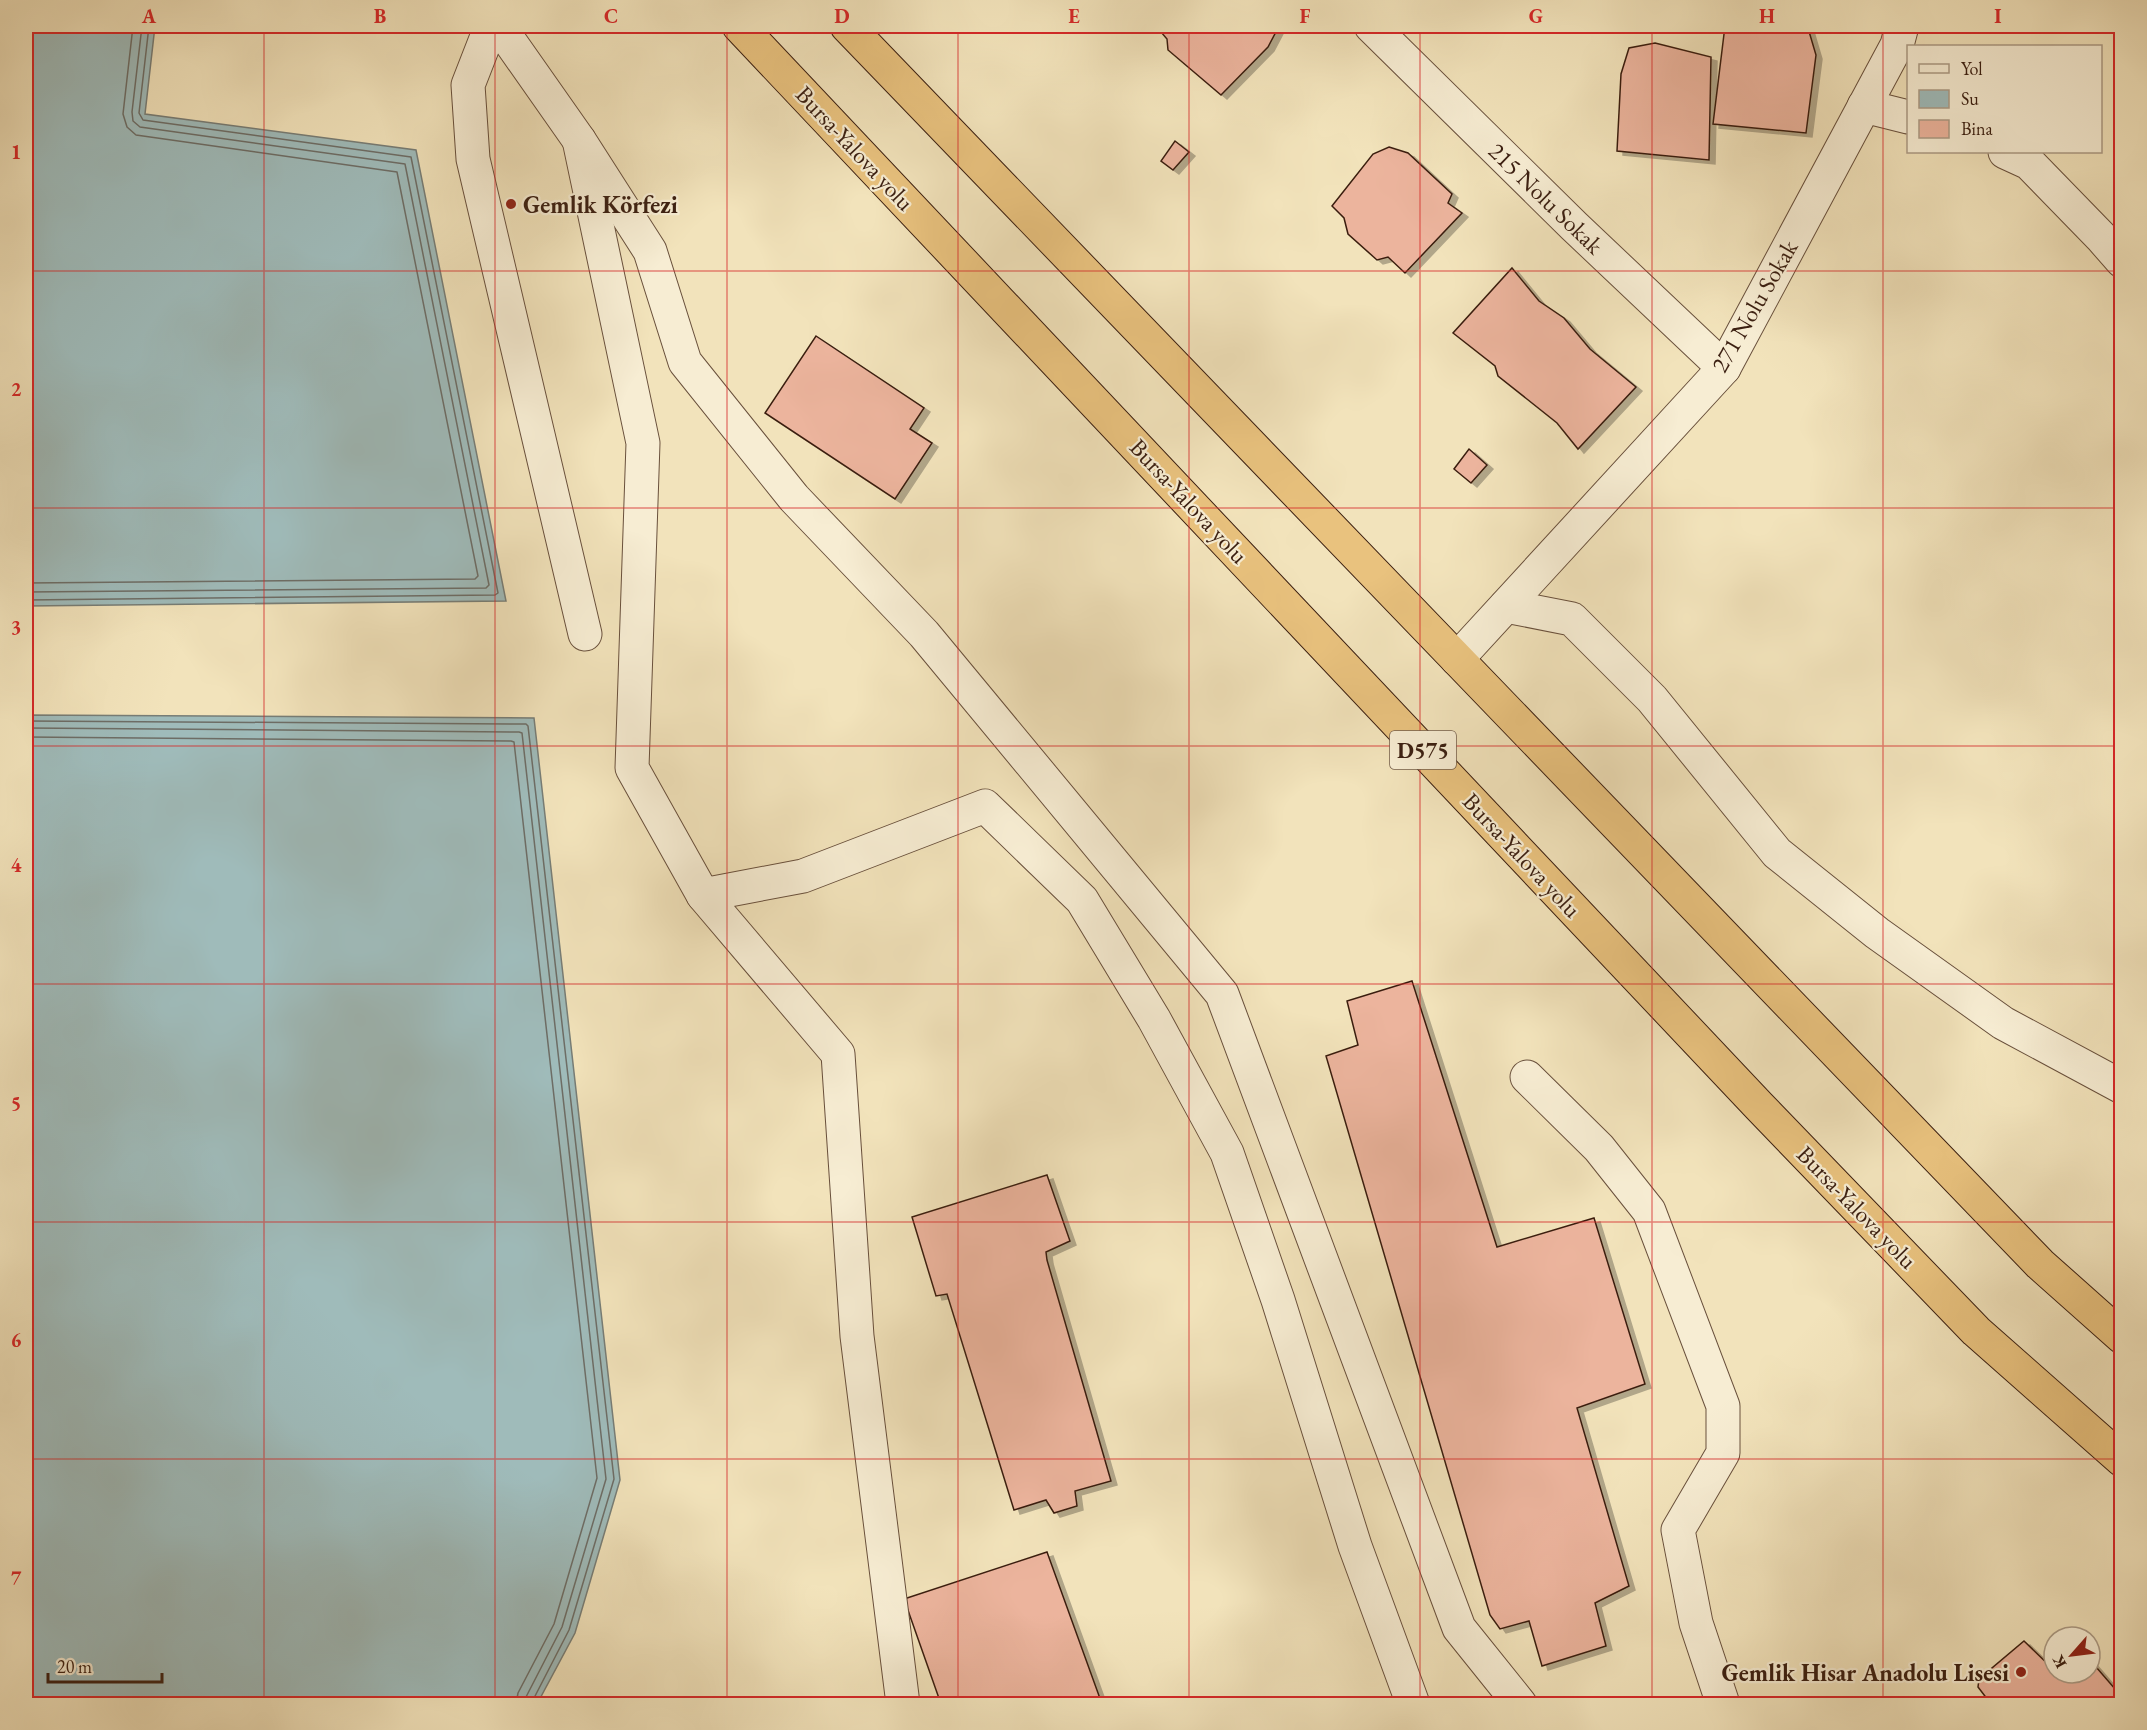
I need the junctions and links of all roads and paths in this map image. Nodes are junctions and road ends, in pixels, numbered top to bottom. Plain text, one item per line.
1 (491, 26) edge
2 (499, 26) edge
3 (739, 26) edge
4 (847, 26) edge
5 (1371, 26) edge
6 (1902, 26) edge
7 (1864, 106) junction
8 (1907, 117) edge
9 (579, 140) junction
10 (2007, 153) edge
11 (2121, 261) edge
12 (1724, 368) junction
13 (1506, 606) junction
14 (585, 634) dead end
15 (1457, 659) junction
16 (704, 895) junction
17 (1527, 1077) dead end
18 (2121, 1088) edge
19 (2121, 1337) edge
20 (2121, 1460) edge
21 (903, 1704) edge
22 (1414, 1704) edge
23 (1520, 1704) edge
24 (1723, 1704) edge

1 - 14 street
2 - 9 street
3 - 20 highway, Bursa-Yalova yolu / D575
4 - 15 highway
5 - 12 street, 215 Nolu Sokak
6 - 7 street, 271 Nolu Sokak
7 - 8 street
7 - 12 street, 271 Nolu Sokak
9 - 16 street
9 - 23 street
10 - 11 street
12 - 13 street, 271 Nolu Sokak
13 - 15 street, 271 Nolu Sokak
13 - 18 street
15 - 19 highway
16 - 21 street
16 - 22 street
17 - 24 street

